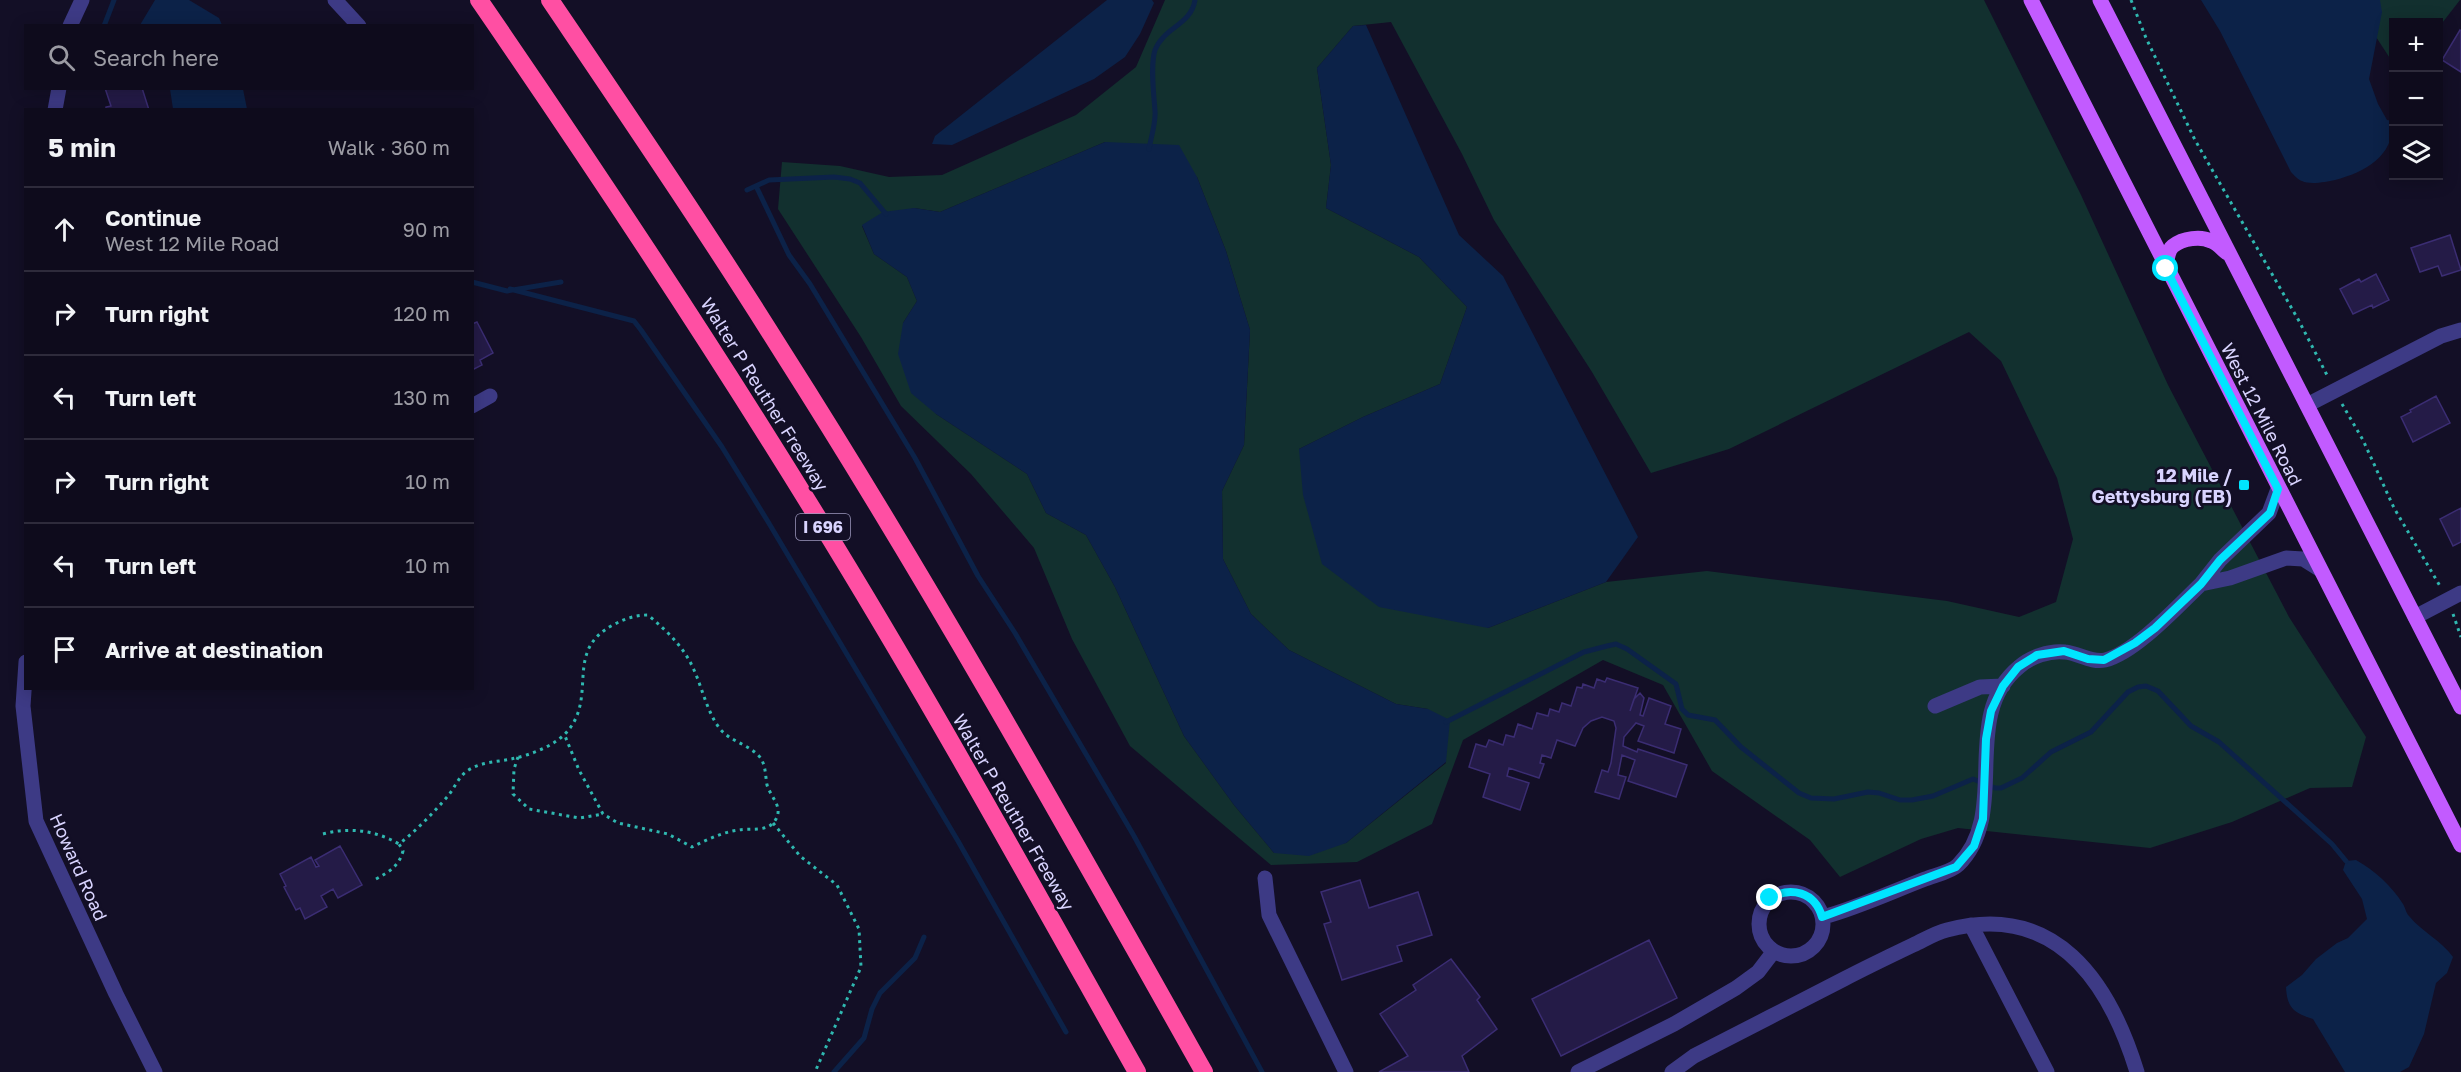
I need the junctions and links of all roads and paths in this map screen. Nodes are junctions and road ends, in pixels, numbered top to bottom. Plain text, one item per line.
1 (81, 0) edge
2 (335, 0) edge
3 (479, 0) edge
4 (549, 0) edge
5 (2031, 0) edge
6 (2100, 0) edge
7 (2131, 0) edge
8 (71, 24) edge
9 (357, 24) edge
10 (58, 90) edge
11 (55, 108) edge
12 (2230, 254) junction
13 (2166, 269) junction
14 (2461, 330) edge
15 (2335, 391) junction
16 (490, 396) dead end
17 (474, 405) edge
18 (2307, 405) junction
19 (2278, 489) junction
20 (2319, 569) junction
21 (2201, 584) junction
22 (2461, 593) edge
23 (2447, 600) junction
24 (2415, 617) junction
25 (2461, 637) edge
26 (2003, 686) junction
27 (24, 690) edge
28 (1935, 706) dead end
29 (2461, 707) edge
30 (565, 736) junction
31 (518, 757) junction
32 (603, 814) junction
33 (773, 823) junction
34 (322, 834) dead end
35 (2460, 841) edge
36 (399, 844) junction
37 (1265, 878) dead end
38 (376, 879) dead end
39 (1822, 917) junction
40 (1971, 925) junction
41 (1774, 951) junction
42 (155, 1072) edge
43 (815, 1072) edge
44 (1137, 1072) edge
45 (1204, 1072) edge
46 (1346, 1072) edge
47 (1578, 1072) edge
48 (1672, 1072) edge
49 (2046, 1072) edge
50 (2137, 1072) edge

1 - 8 street
2 - 9 street
3 - 44 highway, Walter P Reuther Freeway / I 696
4 - 45 highway, Walter P Reuther Freeway
5 - 13 main road, West 12 Mile Road
6 - 12 main road
7 - 15 path
10 - 11 street
12 - 13 main road
12 - 18 main road
13 - 19 main road, West 12 Mile Road
14 - 15 street
15 - 18 street
15 - 23 path
16 - 17 street
18 - 24 main road
19 - 20 main road, West 12 Mile Road
19 - 21 street
20 - 21 street
20 - 35 main road, West 12 Mile Road
21 - 26 street
22 - 23 street
23 - 24 street
23 - 25 path
24 - 29 main road
26 - 28 street
26 - 39 street
27 - 42 street, Howard Road
30 - 31 path
30 - 32 path
30 - 33 path
31 - 32 path
31 - 36 path
32 - 33 path
33 - 43 path
34 - 36 path
36 - 38 path
37 - 46 street
39 - 41 street
39 - 41 street
40 - 48 street
40 - 49 street
40 - 50 street
41 - 47 street

